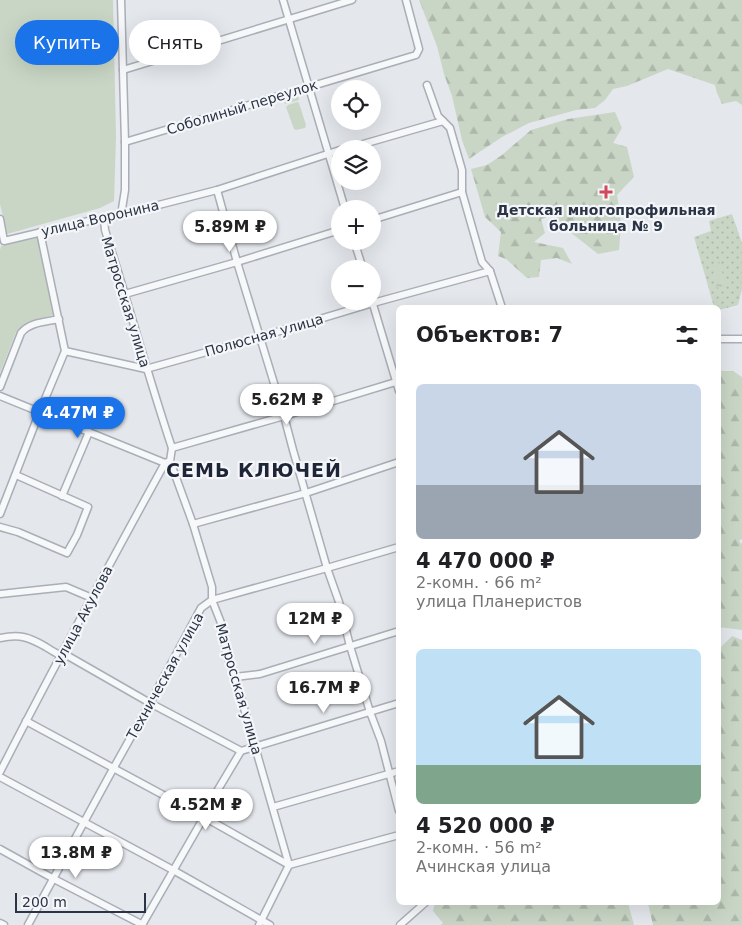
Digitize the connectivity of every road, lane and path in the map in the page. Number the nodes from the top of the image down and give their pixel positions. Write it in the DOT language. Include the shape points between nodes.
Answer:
graph roads {
  1 [pos="121,0"];
  2 [pos="283,0"];
  3 [pos="352,0"];
  4 [pos="406,0"];
  5 [pos="288,20"];
  6 [pos="123,70"];
  7 [pos="427,85"];
  8 [pos="308,87"];
  9 [pos="443,121"];
  10 [pos="377,140"];
  11 [pos="126,142"];
  12 [pos="331,153"];
  13 [pos="328,154"];
  14 [pos="217,190"];
  15 [pos="462,192"];
  16 [pos="342,200"];
  17 [pos="121,215"];
  18 [pos="381,217"];
  19 [pos="0,219"];
  20 [pos="104,219"];
  21 [pos="40,232"];
  22 [pos="331,233"];
  23 [pos="237,262"];
  24 [pos="490,272"];
  25 [pos="125,294"];
  26 [pos="381,300"];
  27 [pos="501,305"];
  28 [pos="346,310"];
  29 [pos="375,310"];
  30 [pos="59,319"];
  31 [pos="260,337"];
  32 [pos="721,339"];
  33 [pos="742,340"];
  34 [pos="65,350"];
  35 [pos="146,369"];
  36 [pos="396,378"];
  37 [pos="396,381"];
  38 [pos="0,386"];
  39 [pos="0,396"];
  40 [pos="40,411"];
  41 [pos="284,416"];
  42 [pos="89,432"];
  43 [pos="172,448"];
  44 [pos="167,462"];
  45 [pos="396,463"];
  46 [pos="16,475"];
  47 [pos="306,493"];
  48 [pos="62,496"];
  49 [pos="0,514"];
  50 [pos="193,524"];
  51 [pos="0,527"];
  52 [pos="396,548"];
  53 [pos="327,568"];
  54 [pos="0,594"];
  55 [pos="92,598"];
  56 [pos="212,600"];
  57 [pos="396,632"];
  58 [pos="0,638"];
  59 [pos="350,646"];
  60 [pos="61,656"];
  61 [pos="235,677"];
  62 [pos="150,703"];
  63 [pos="396,705"];
  64 [pos="370,712"];
  65 [pos="26,721"];
  66 [pos="255,746"];
  67 [pos="241,750"];
  68 [pos="113,769"];
  69 [pos="0,772"];
  70 [pos="396,772"];
  71 [pos="389,774"];
  72 [pos="0,777"];
  73 [pos="396,800"];
  74 [pos="273,808"];
  75 [pos="204,817"];
  76 [pos="84,822"];
  77 [pos="396,836"];
  78 [pos="0,849"];
  79 [pos="289,865"];
  80 [pos="173,870"];
  81 [pos="54,879"];
  82 [pos="423,905"];
  83 [pos="0,923"];
  84 [pos="260,923"];
  85 [pos="4,925"];
  86 [pos="28,925"];
  87 [pos="142,925"];
  88 [pos="270,925"];
  89 [pos="400,925"];
  1 -- 6 [label="street"];
  2 -- 5 [label="street"];
  3 -- 5 [label="street"];
  4 -- 8 [label="street, Соболиный переулок" via="419,49 416,55"];
  5 -- 6 [label="street"];
  5 -- 8 [label="street"];
  6 -- 11 [label="street"];
  7 -- 9 [label="street" via="438,116"];
  8 -- 11 [label="street, Соболиный переулок"];
  8 -- 13 [label="street"];
  9 -- 10 [label="street"];
  9 -- 15 [label="street" via="450,128 462,170"];
  11 -- 17 [label="street"];
  12 -- 13 [label="street, улица Воронина"];
  13 -- 14 [label="street, улица Воронина"];
  13 -- 16 [label="street"];
  14 -- 17 [label="street, улица Воронина"];
  14 -- 23 [label="street"];
  15 -- 18 [label="street"];
  15 -- 24 [label="street" via="482,262"];
  17 -- 20 [label="street, улица Воронина"];
  19 -- 21 [label="street, улица Воронина" via="4,241"];
  20 -- 21 [label="street, улица Воронина"];
  20 -- 25 [label="street, Матросская улица"];
  21 -- 30 [label="street"];
  22 -- 23 [label="street"];
  23 -- 25 [label="street"];
  23 -- 31 [label="street"];
  24 -- 26 [label="street, Полюсная улица"];
  24 -- 27 [label="street"];
  25 -- 35 [label="street, Матросская улица"];
  28 -- 31 [label="street, Полюсная улица"];
  29 -- 36 [label="street"];
  30 -- 34 [label="street"];
  30 -- 38 [label="street" via="26,327"];
  31 -- 35 [label="street, Полюсная улица"];
  31 -- 41 [label="street"];
  32 -- 33 [label="street"];
  34 -- 35 [label="street, Полюсная улица"];
  34 -- 40 [label="street"];
  35 -- 43 [label="street, Матросская улица"];
  37 -- 41 [label="street"];
  39 -- 40 [label="street"];
  40 -- 42 [label="street"];
  40 -- 46 [label="street"];
  41 -- 43 [label="street"];
  41 -- 47 [label="street"];
  42 -- 44 [label="street"];
  42 -- 48 [label="street"];
  43 -- 44 [label="street, Матросская улица"];
  44 -- 50 [label="street, Матросская улица"];
  44 -- 55 [label="street, улица Акулова"];
  45 -- 47 [label="street"];
  46 -- 48 [label="street"];
  46 -- 49 [label="street"];
  47 -- 50 [label="street"];
  47 -- 53 [label="street"];
  48 -- 51 [label="street" via="88,507 66,552"];
  50 -- 56 [label="street, Матросская улица" via="212,587"];
  52 -- 53 [label="street, Техническая улица"];
  53 -- 56 [label="street, Техническая улица"];
  53 -- 59 [label="street"];
  54 -- 55 [label="street" via="66,586"];
  55 -- 60 [label="street, улица Акулова"];
  56 -- 61 [label="street, Матросская улица"];
  56 -- 62 [label="street, Техническая улица" via="201,608"];
  57 -- 59 [label="street"];
  58 -- 60 [label="street" via="26,637"];
  59 -- 61 [label="street" via="260,674"];
  59 -- 64 [label="street"];
  60 -- 62 [label="street" via="68,656"];
  60 -- 65 [label="street, улица Акулова"];
  61 -- 66 [label="street, Матросская улица"];
  62 -- 67 [label="street"];
  62 -- 68 [label="street, Техническая улица"];
  63 -- 64 [label="street"];
  64 -- 66 [label="street"];
  64 -- 71 [label="street"];
  65 -- 68 [label="street"];
  65 -- 69 [label="street, улица Акулова"];
  66 -- 67 [label="street"];
  66 -- 74 [label="street, Матросская улица"];
  67 -- 75 [label="street"];
  68 -- 75 [label="street"];
  68 -- 76 [label="street, Техническая улица"];
  70 -- 71 [label="street"];
  71 -- 73 [label="street"];
  71 -- 74 [label="street"];
  72 -- 76 [label="street"];
  74 -- 79 [label="street, Матросская улица"];
  75 -- 79 [label="street"];
  75 -- 80 [label="street"];
  76 -- 80 [label="street"];
  76 -- 81 [label="street, Техническая улица"];
  77 -- 79 [label="street"];
  78 -- 81 [label="street"];
  79 -- 84 [label="street"];
  80 -- 84 [label="street"];
  80 -- 87 [label="street"];
  81 -- 86 [label="street, Техническая улица"];
  81 -- 87 [label="street"];
  82 -- 89 [label="street"];
  83 -- 85 [label="street"];
  84 -- 88 [label="street"];
}
